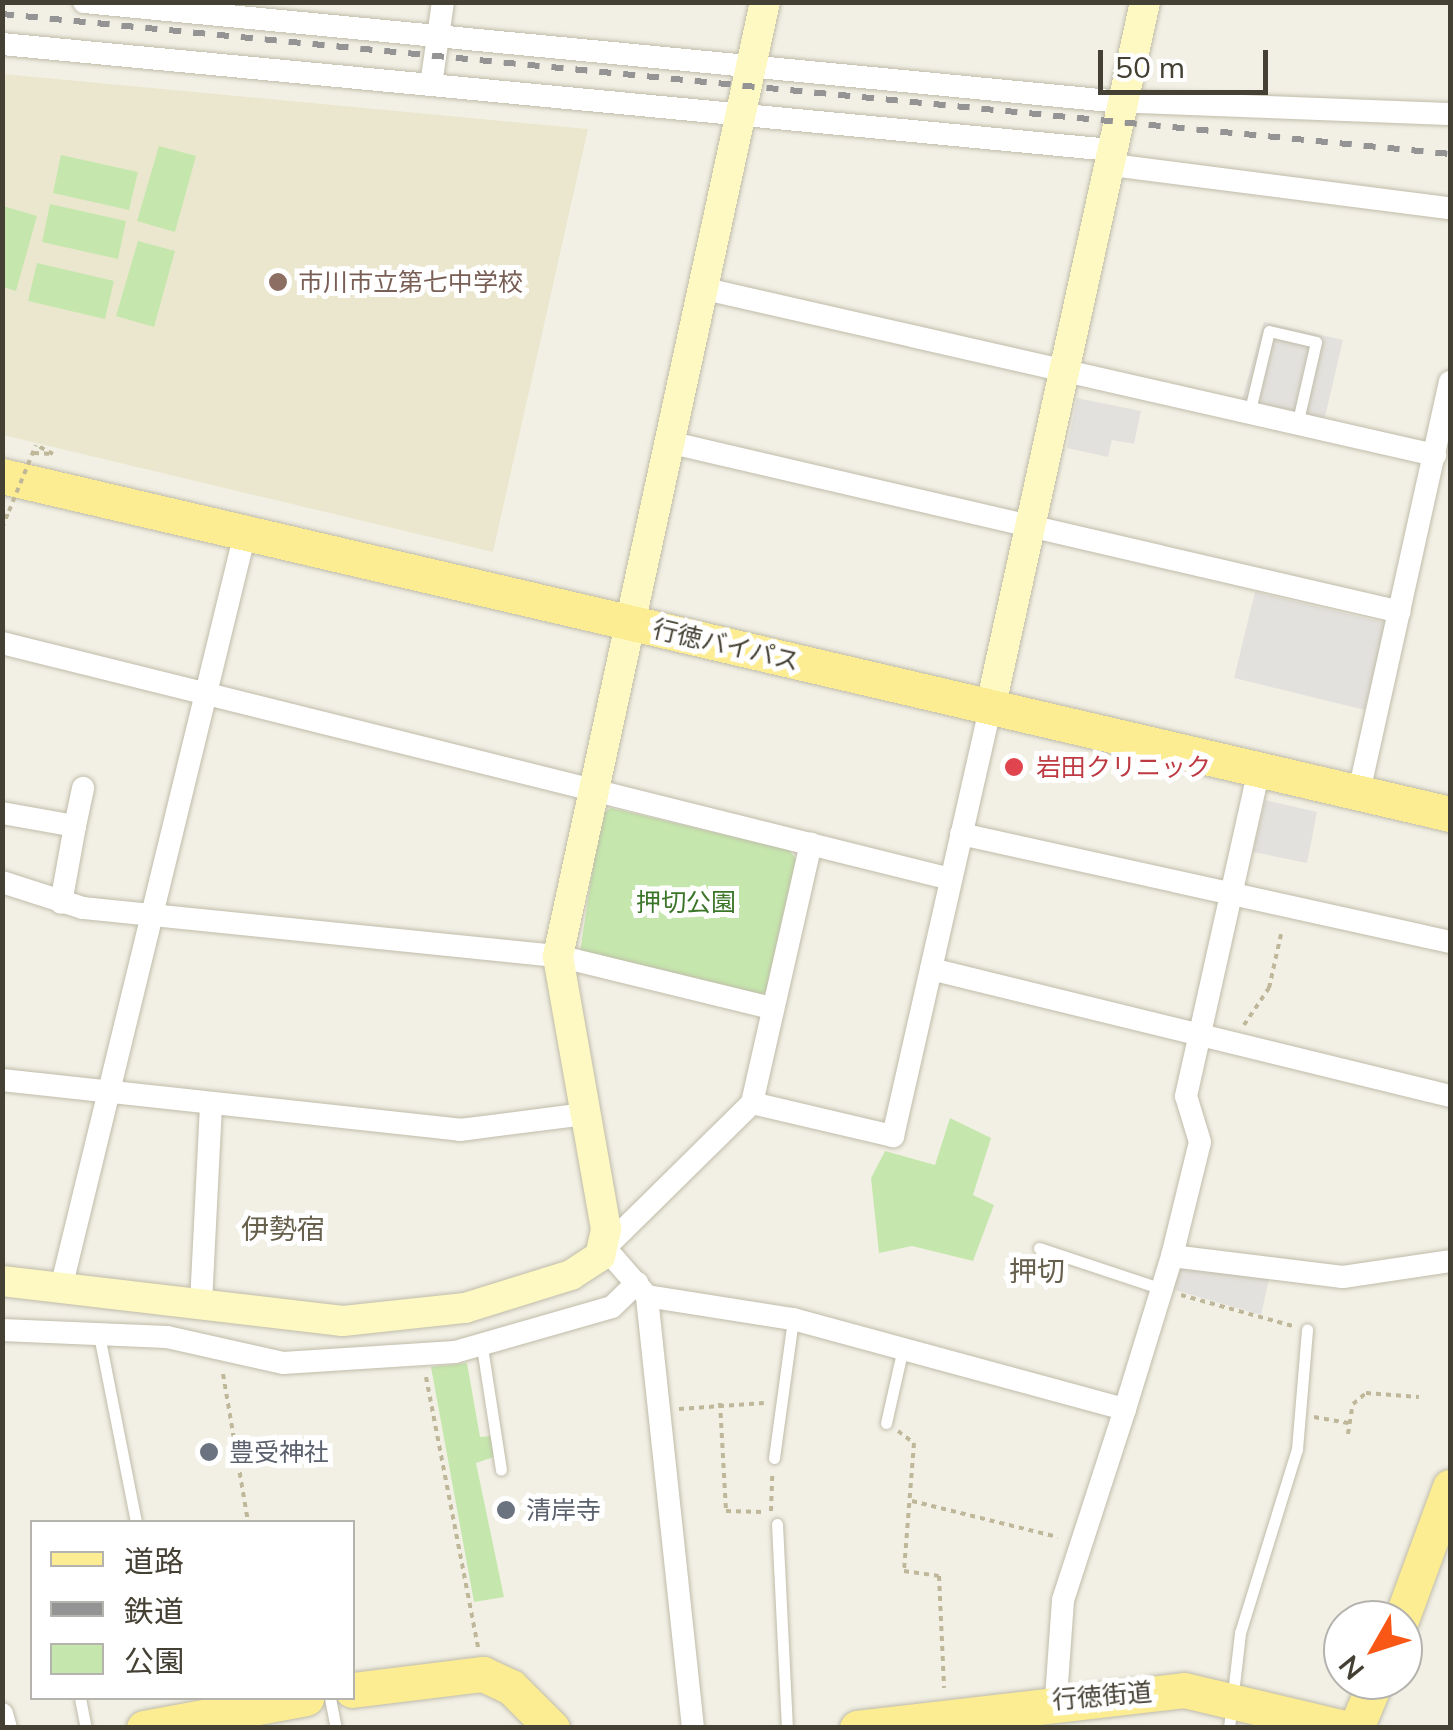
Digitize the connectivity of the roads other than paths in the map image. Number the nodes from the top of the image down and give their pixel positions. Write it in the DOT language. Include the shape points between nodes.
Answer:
graph roads {
  1 [pos="84,2"];
  2 [pos="443,2"];
  3 [pos="765,2"];
  4 [pos="1145,2"];
  5 [pos="125,4"];
  6 [pos="437,37"];
  7 [pos="2,44"];
  8 [pos="750,66"];
  9 [pos="431,85"];
  10 [pos="1123,100"];
  11 [pos="1450,114"];
  12 [pos="740,115"];
  13 [pos="1110,158"];
  14 [pos="1450,208"];
  15 [pos="701,288"];
  16 [pos="1064,372"];
  17 [pos="1450,382"];
  18 [pos="1250,414"];
  19 [pos="1298,425"];
  20 [pos="668,442"];
  21 [pos="1436,455"];
  22 [pos="2,476"];
  23 [pos="1029,523"];
  24 [pos="245,533"];
  25 [pos="1400,612"];
  26 [pos="630,623"];
  27 [pos="2,643"];
  28 [pos="206,698"];
  29 [pos="991,705"];
  30 [pos="1258,770"];
  31 [pos="82,788"];
  32 [pos="592,792"];
  33 [pos="1359,792"];
  34 [pos="2,813"];
  35 [pos="1450,814"];
  36 [pos="75,826"];
  37 [pos="961,834"];
  38 [pos="810,844"];
  39 [pos="951,879"];
  40 [pos="2,882"];
  41 [pos="1232,897"];
  42 [pos="61,903"];
  43 [pos="153,916"];
  44 [pos="1450,942"];
  45 [pos="558,956"];
  46 [pos="931,969"];
  47 [pos="772,1008"];
  48 [pos="1200,1034"];
  49 [pos="2,1080"];
  50 [pos="108,1096"];
  51 [pos="1450,1096"];
  52 [pos="752,1103"];
  53 [pos="211,1107"];
  54 [pos="584,1114"];
  55 [pos="604,1248"];
  56 [pos="1039,1248"];
  57 [pos="1172,1256"];
  58 [pos="1450,1260"];
  59 [pos="2,1281"];
  60 [pos="72,1288"];
  61 [pos="1162,1289"];
  62 [pos="642,1290"];
  63 [pos="202,1303"];
  64 [pos="793,1319"];
  65 [pos="2,1330"];
  66 [pos="1307,1330"];
  67 [pos="91,1335"];
  68 [pos="482,1346"];
  69 [pos="902,1352"];
  70 [pos="1126,1409"];
  71 [pos="886,1423"];
  72 [pos="774,1458"];
  73 [pos="501,1470"];
  74 [pos="1450,1487"];
  75 [pos="774,1519"];
  76 [pos="136,1520"];
  77 [pos="1408,1600"];
  78 [pos="355,1690"];
  79 [pos="1056,1698"];
  80 [pos="80,1700"];
  81 [pos="288,1700"];
  82 [pos="330,1700"];
  83 [pos="1368,1700"];
  84 [pos="1231,1711"];
  85 [pos="2,1714"];
  86 [pos="1017,1716"];
  87 [pos="218,1721"];
  88 [pos="156,1722"];
  89 [pos="878,1726"];
  90 [pos="6,1728"];
  91 [pos="86,1728"];
  92 [pos="336,1728"];
  93 [pos="552,1728"];
  94 [pos="693,1728"];
  95 [pos="787,1728"];
  96 [pos="1345,1728"];
  97 [pos="1356,1728"];
  1 -- 5 [label="street"];
  2 -- 6 [label="street"];
  3 -- 8 [label="street"];
  4 -- 10 [label="street"];
  5 -- 6 [label="street"];
  6 -- 8 [label="street"];
  6 -- 9 [label="street"];
  7 -- 9 [label="street"];
  8 -- 10 [label="street"];
  8 -- 12 [label="street"];
  9 -- 12 [label="street"];
  10 -- 11 [label="street"];
  10 -- 13 [label="street"];
  12 -- 13 [label="street" via="1101,149"];
  12 -- 15 [label="street"];
  13 -- 14 [label="street" via="1261,188"];
  13 -- 16 [label="street"];
  15 -- 16 [label="street"];
  15 -- 20 [label="street"];
  16 -- 18 [label="street"];
  16 -- 23 [label="street"];
  17 -- 21 [label="street"];
  18 -- 19 [label="street"];
  18 -- 19 [label="lane" via="1268,331 1316,342"];
  19 -- 21 [label="street"];
  20 -- 23 [label="street"];
  20 -- 26 [label="street"];
  21 -- 25 [label="street"];
  22 -- 24 [label="main road, 行徳バイパス"];
  23 -- 25 [label="street"];
  23 -- 29 [label="street"];
  24 -- 26 [label="main road, 行徳バイパス"];
  24 -- 28 [label="street"];
  25 -- 33 [label="street"];
  26 -- 29 [label="main road, 行徳バイパス"];
  26 -- 32 [label="street"];
  27 -- 28 [label="street"];
  28 -- 32 [label="street"];
  28 -- 43 [label="street"];
  29 -- 30 [label="main road, 行徳バイパス"];
  29 -- 37 [label="street"];
  30 -- 33 [label="main road, 行徳バイパス"];
  30 -- 41 [label="street"];
  31 -- 36 [label="street"];
  32 -- 38 [label="street"];
  32 -- 45 [label="street"];
  33 -- 35 [label="main road, 行徳バイパス"];
  34 -- 36 [label="street"];
  36 -- 42 [label="street"];
  37 -- 39 [label="street"];
  37 -- 41 [label="street"];
  38 -- 39 [label="street"];
  38 -- 47 [label="street"];
  39 -- 46 [label="street"];
  40 -- 42 [label="street"];
  41 -- 44 [label="street"];
  41 -- 48 [label="street"];
  42 -- 43 [label="street"];
  43 -- 45 [label="street"];
  43 -- 50 [label="street"];
  45 -- 47 [label="street"];
  45 -- 54 [label="street"];
  46 -- 48 [label="street"];
  46 -- 52 [label="street" via="894,1136"];
  47 -- 52 [label="street"];
  48 -- 51 [label="street"];
  48 -- 57 [label="street" via="1186,1096 1200,1142"];
  49 -- 50 [label="street"];
  50 -- 53 [label="street"];
  50 -- 60 [label="street"];
  52 -- 55 [label="street"];
  53 -- 54 [label="street" via="460,1130"];
  53 -- 63 [label="street"];
  54 -- 55 [label="street"];
  55 -- 62 [label="street"];
  55 -- 63 [label="street" via="572,1275 422,1316 286,1320"];
  56 -- 61 [label="lane"];
  57 -- 58 [label="street" via="1343,1277"];
  57 -- 61 [label="street"];
  59 -- 60 [label="street"];
  60 -- 63 [label="street"];
  60 -- 67 [label="street"];
  61 -- 70 [label="street"];
  62 -- 64 [label="street"];
  62 -- 68 [label="street" via="612,1306"];
  62 -- 94 [label="street"];
  64 -- 69 [label="street"];
  64 -- 72 [label="lane"];
  65 -- 67 [label="street"];
  66 -- 84 [label="lane" via="1300,1414"];
  67 -- 68 [label="street" via="283,1363"];
  67 -- 76 [label="lane"];
  68 -- 73 [label="lane"];
  69 -- 70 [label="street"];
  69 -- 71 [label="lane"];
  70 -- 79 [label="street" via="1063,1600"];
  74 -- 77 [label="main road"];
  75 -- 95 [label="lane"];
  78 -- 93 [label="main road" via="483,1674 511,1687"];
  79 -- 84 [label="main road, 行徳街道"];
  79 -- 86 [label="main road, 行徳街道"];
  80 -- 91 [label="lane"];
  81 -- 87 [label="main road"];
  82 -- 92 [label="lane"];
  83 -- 97 [label="main road"];
  84 -- 96 [label="main road, 行徳街道"];
  85 -- 90 [label="street"];
  86 -- 89 [label="main road, 行徳街道" via="945,1716"];
  87 -- 88 [label="main road"];
}
